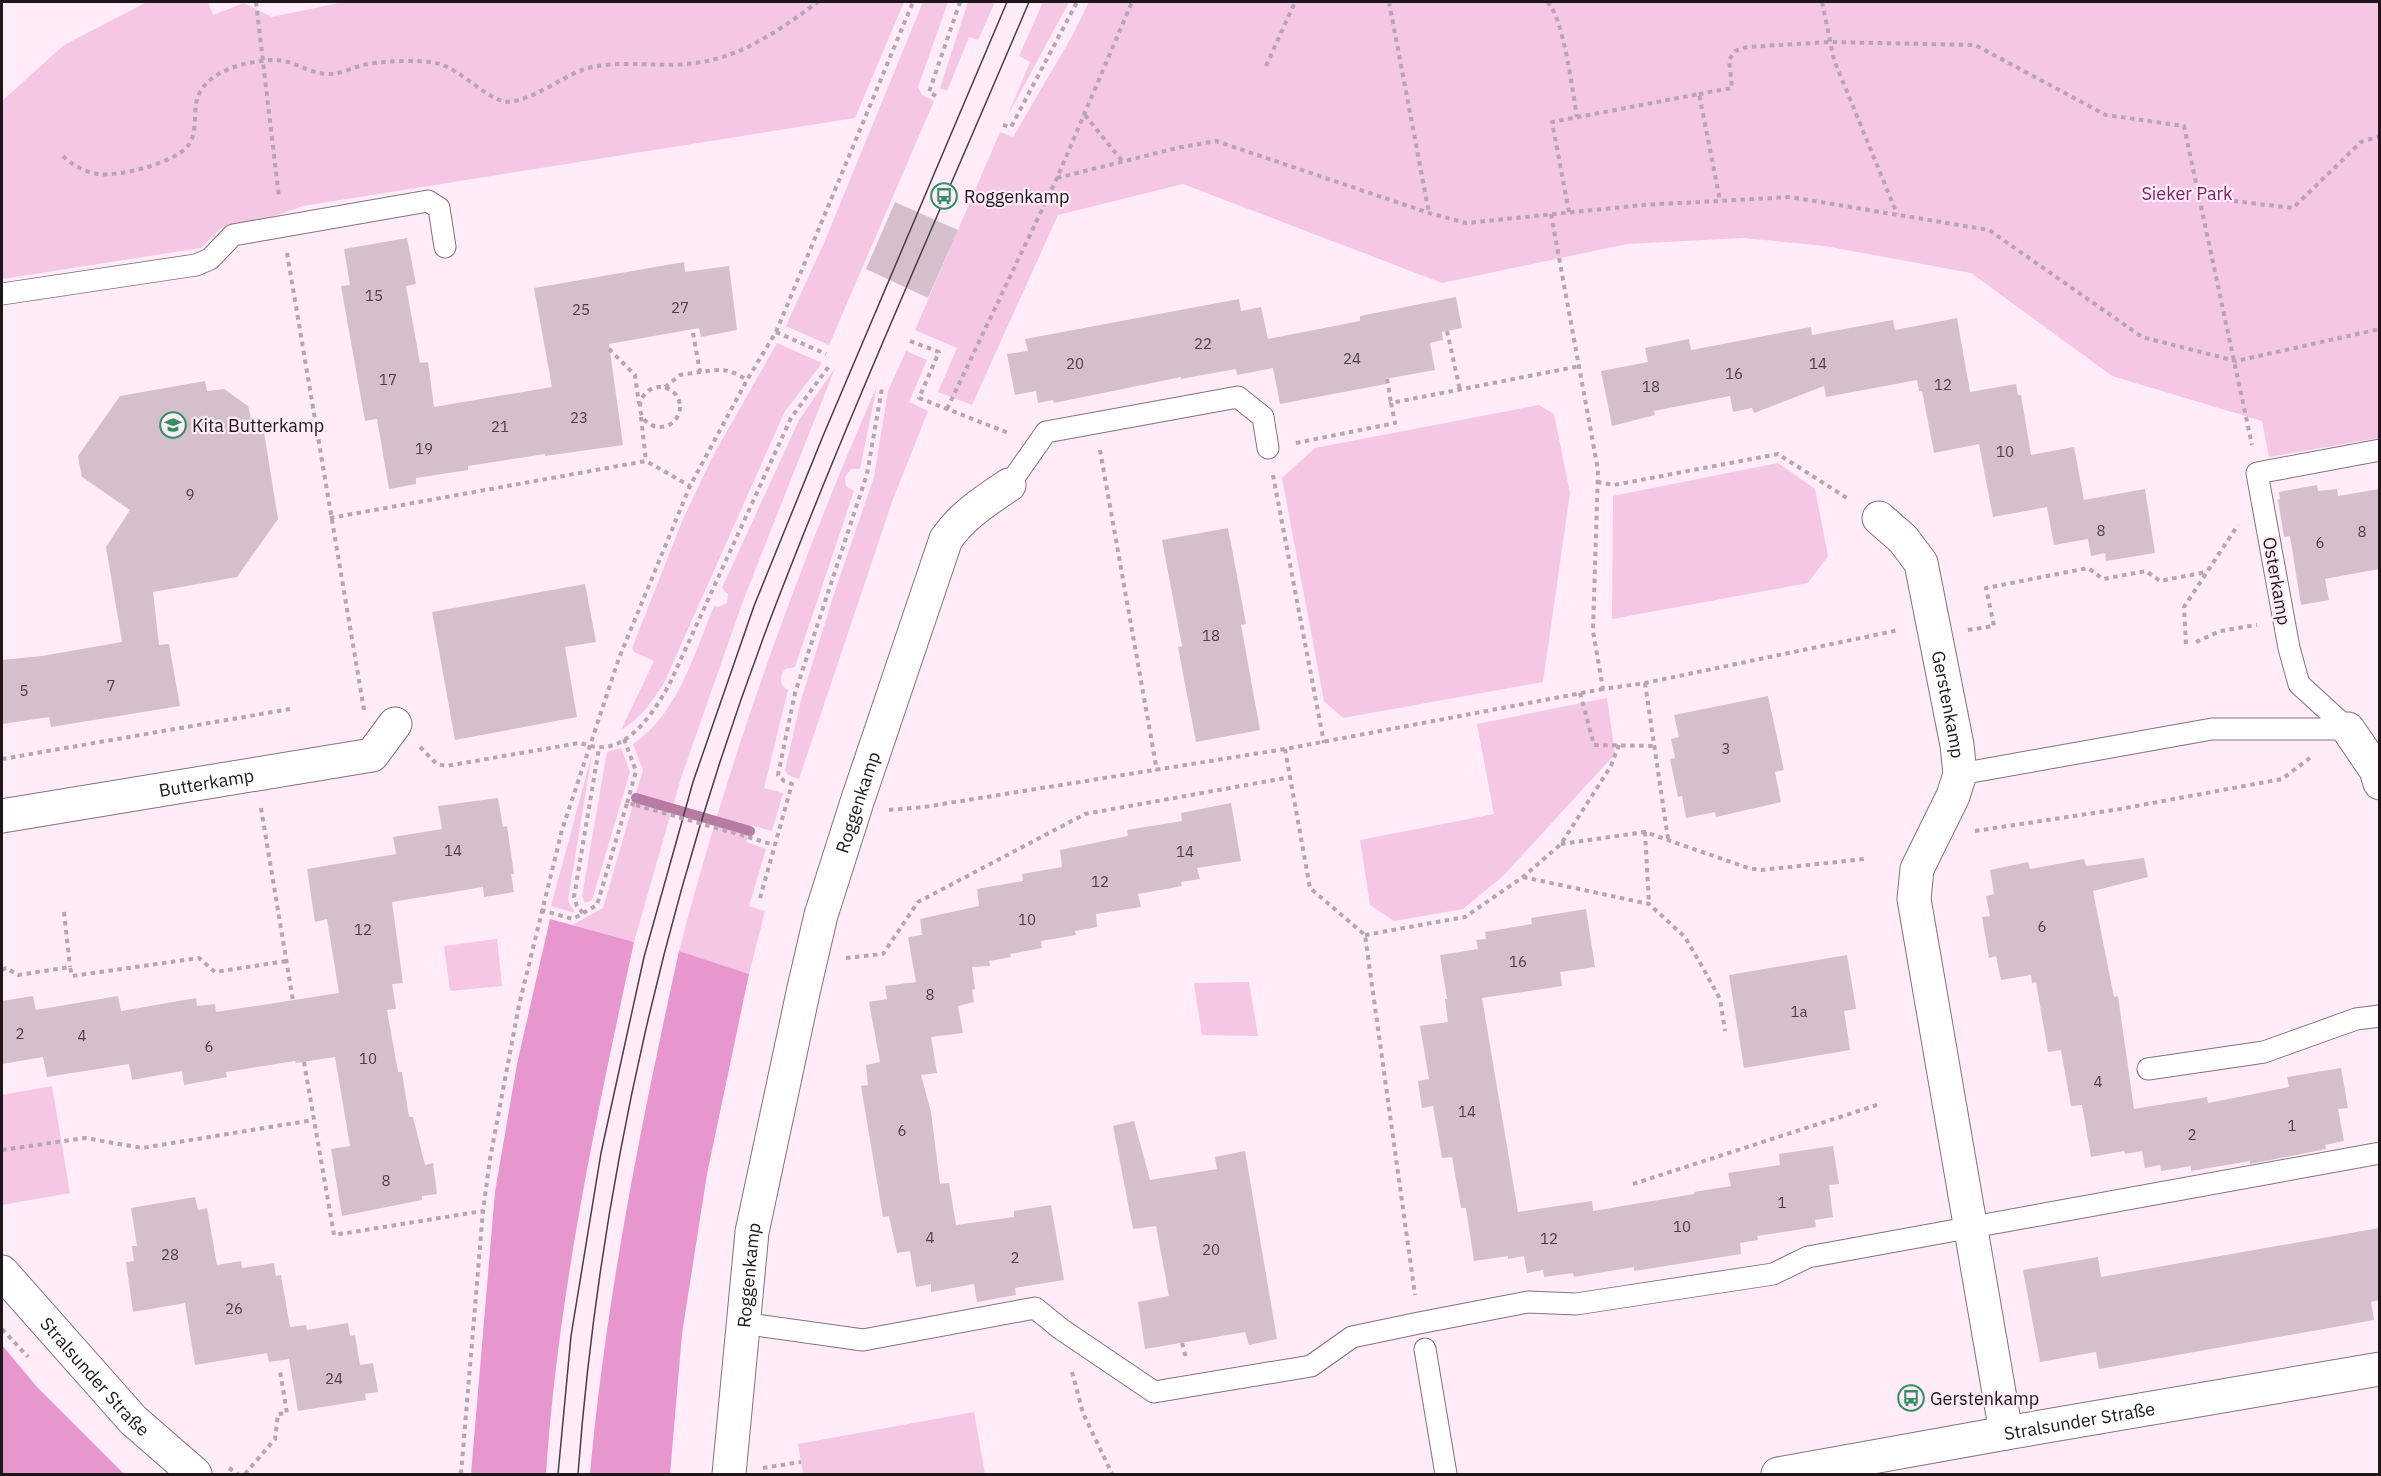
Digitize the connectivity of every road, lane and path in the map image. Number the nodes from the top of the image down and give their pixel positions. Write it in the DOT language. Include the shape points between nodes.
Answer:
graph roads {
  1 [pos="256,2"];
  2 [pos="818,2"];
  3 [pos="913,2"];
  4 [pos="960,2"];
  5 [pos="1077,2"];
  6 [pos="1132,2"];
  7 [pos="1295,2"];
  8 [pos="1389,2"];
  9 [pos="1547,2"];
  10 [pos="1822,2"];
  11 [pos="1829,42"];
  12 [pos="263,62"];
  13 [pos="1266,66"];
  14 [pos="1699,94"];
  15 [pos="936,96"];
  16 [pos="1085,115"];
  17 [pos="1577,117"];
  18 [pos="1003,125"];
  19 [pos="2379,136"];
  20 [pos="63,156"];
  21 [pos="1122,161"];
  22 [pos="1057,178"];
  23 [pos="2199,197"];
  24 [pos="1720,200"];
  25 [pos="1569,212"];
  26 [pos="1429,213"];
  27 [pos="1551,214"];
  28 [pos="1897,214"];
  29 [pos="283,225"];
  30 [pos="445,247"];
  31 [pos="2,294"];
  32 [pos="2379,329"];
  33 [pos="1447,331"];
  34 [pos="776,332"];
  35 [pos="693,333"];
  36 [pos="910,341"];
  37 [pos="609,349"];
  38 [pos="826,354"];
  39 [pos="2236,362"];
  40 [pos="829,366"];
  41 [pos="1580,366"];
  42 [pos="700,372"];
  43 [pos="1387,379"];
  44 [pos="747,380"];
  45 [pos="665,387"];
  46 [pos="882,388"];
  47 [pos="1460,390"];
  48 [pos="1391,403"];
  49 [pos="947,409"];
  50 [pos="640,412"];
  51 [pos="1095,422"];
  52 [pos="1046,432"];
  53 [pos="1268,448"];
  54 [pos="2379,450"];
  55 [pos="646,461"];
  56 [pos="1597,482"];
  57 [pos="2259,482"];
  58 [pos="1009,485"];
  59 [pos="690,486"];
  60 [pos="330,518"];
  61 [pos="1879,518"];
  62 [pos="2206,572"];
  63 [pos="2284,622"];
  64 [pos="1935,636"];
  65 [pos="2196,642"];
  66 [pos="2186,644"];
  67 [pos="1645,683"];
  68 [pos="1603,689"];
  69 [pos="1580,693"];
  70 [pos="290,709"];
  71 [pos="395,724"];
  72 [pos="2348,729"];
  73 [pos="624,739"];
  74 [pos="1324,742"];
  75 [pos="589,745"];
  76 [pos="1619,745"];
  77 [pos="1654,746"];
  78 [pos="598,748"];
  79 [pos="1285,749"];
  80 [pos="372,755"];
  81 [pos="2,759"];
  82 [pos="1156,771"];
  83 [pos="255,774"];
  84 [pos="1960,774"];
  85 [pos="1290,777"];
  86 [pos="2379,783"];
  87 [pos="627,803"];
  88 [pos="885,811"];
  89 [pos="2,816"];
  90 [pos="1645,832"];
  91 [pos="1933,838"];
  92 [pos="1668,839"];
  93 [pos="1560,844"];
  94 [pos="774,845"];
  95 [pos="1865,860"];
  96 [pos="1523,877"];
  97 [pos="760,898"];
  98 [pos="1649,904"];
  99 [pos="541,910"];
  100 [pos="64,912"];
  101 [pos="583,913"];
  102 [pos="1365,935"];
  103 [pos="848,947"];
  104 [pos="287,961"];
  105 [pos="70,967"];
  106 [pos="2,969"];
  107 [pos="293,1001"];
  108 [pos="2379,1016"];
  109 [pos="1725,1031"];
  110 [pos="304,1062"];
  111 [pos="2148,1069"];
  112 [pos="1880,1104"];
  113 [pos="313,1120"];
  114 [pos="2,1150"];
  115 [pos="2379,1153"];
  116 [pos="1633,1184"];
  117 [pos="483,1211"];
  118 [pos="1972,1227"];
  119 [pos="2,1272"];
  120 [pos="742,1323"];
  121 [pos="1419,1323"];
  122 [pos="1061,1329"];
  123 [pos="1425,1349"];
  124 [pos="2379,1369"];
  125 [pos="280,1371"];
  126 [pos="2006,1433"];
  127 [pos="195,1474"];
  128 [pos="245,1474"];
  129 [pos="461,1474"];
  130 [pos="729,1474"];
  131 [pos="1112,1474"];
  132 [pos="1446,1474"];
  133 [pos="1783,1474"];
  1 -- 12 [label="path"];
  2 -- 12 [label="path" via="782,29 742,51 712,61 609,65 583,70 519,100 503,101 441,64 368,64 320,74 286,62"];
  3 -- 34 [label="path"];
  4 -- 15 [label="path" via="929,92"];
  5 -- 18 [label="path" via="1011,127"];
  6 -- 16 [label="path"];
  7 -- 13 [label="path"];
  8 -- 26 [label="path"];
  9 -- 17 [label="path" via="1553,6 1562,36"];
  10 -- 11 [label="path"];
  11 -- 14 [label="path" via="1735,51 1729,60 1732,88"];
  11 -- 23 [label="path" via="1975,45 2106,115 2184,126"];
  11 -- 28 [label="path"];
  12 -- 20 [label="path" via="252,62 207,80 198,92 188,147 147,169 98,174 72,165"];
  12 -- 29 [label="path"];
  14 -- 17 [label="path"];
  14 -- 24 [label="path"];
  16 -- 21 [label="path"];
  16 -- 22 [label="path"];
  17 -- 25 [label="path" via="1552,122"];
  19 -- 23 [label="path" via="2361,142 2293,208"];
  21 -- 22 [label="path"];
  21 -- 26 [label="path" via="1215,141"];
  22 -- 49 [label="path"];
  23 -- 39 [label="path"];
  24 -- 25 [label="path"];
  24 -- 28 [label="path" via="1790,197"];
  25 -- 27 [label="path"];
  26 -- 27 [label="path" via="1466,223"];
  27 -- 41 [label="path"];
  28 -- 39 [label="path" via="1989,230 2142,337"];
  29 -- 30 [label="lane" via="428,201 439,208"];
  29 -- 31 [label="lane" via="233,235 210,260 196,265"];
  29 -- 60 [label="path"];
  32 -- 39 [label="path"];
  33 -- 47 [label="path"];
  34 -- 38 [label="path"];
  34 -- 44 [label="path"];
  35 -- 42 [label="path"];
  36 -- 49 [label="path" via="939,352 919,398"];
  37 -- 50 [label="path" via="635,375"];
  39 -- 57 [label="path"];
  40 -- 73 [label="path" via="791,418 670,683 655,709"];
  41 -- 47 [label="path"];
  41 -- 56 [label="path"];
  42 -- 44 [label="path" via="722,369"];
  42 -- 45 [label="path" via="680,375"];
  43 -- 48 [label="path"];
  44 -- 59 [label="path"];
  45 -- 50 [label="path" via="645,392"];
  45 -- 50 [label="path" via="679,399 680,412 673,423 654,426"];
  46 -- 94 [label="path" via="867,474 795,693 778,775 792,784"];
  47 -- 48 [label="path"];
  48 -- 53 [label="path" via="1395,423"];
  49 -- 52 [label="path" via="1016,436"];
  50 -- 55 [label="path"];
  51 -- 52 [label="lane"];
  51 -- 53 [label="lane" via="1238,397 1263,417"];
  51 -- 82 [label="path"];
  52 -- 58 [label="lane, Roggenkamp"];
  53 -- 74 [label="path"];
  54 -- 57 [label="lane"];
  55 -- 59 [label="path"];
  55 -- 60 [label="path"];
  56 -- 61 [label="path" via="1614,485 1778,454"];
  56 -- 68 [label="path" via="1593,631"];
  57 -- 62 [label="path"];
  57 -- 63 [label="lane, Osterkamp"];
  58 -- 120 [label="street, Roggenkamp" via="974,508 946,539 856,802 821,915 801,999 752,1232"];
  59 -- 75 [label="path" via="619,658"];
  60 -- 80 [label="path"];
  61 -- 64 [label="street, Gerstenkamp" via="1903,539 1921,563"];
  62 -- 64 [label="path" via="2160,581 2146,571 2103,579 2088,568 1986,588 1994,626"];
  62 -- 66 [label="path" via="2184,607"];
  63 -- 65 [label="path" via="2220,630"];
  63 -- 72 [label="lane, Osterkamp" via="2299,684"];
  64 -- 67 [label="path" via="1902,629"];
  64 -- 84 [label="street, Gerstenkamp" via="1958,745"];
  67 -- 68 [label="path"];
  67 -- 77 [label="path"];
  68 -- 69 [label="path"];
  69 -- 74 [label="path"];
  69 -- 76 [label="path" via="1594,745"];
  70 -- 81 [label="path"];
  71 -- 75 [label="path" via="437,764 446,766 579,743"];
  71 -- 80 [label="street"];
  72 -- 84 [label="lane" via="2212,729"];
  72 -- 86 [label="street, Osterkamp" via="2376,770"];
  72 -- 91 [label="path" via="2282,779"];
  73 -- 78 [label="path"];
  73 -- 87 [label="path" via="636,771"];
  74 -- 79 [label="path"];
  75 -- 78 [label="path"];
  75 -- 99 [label="path"];
  76 -- 77 [label="path"];
  76 -- 93 [label="path" via="1611,766"];
  77 -- 92 [label="path"];
  78 -- 101 [label="path" via="574,897"];
  79 -- 82 [label="path"];
  79 -- 85 [label="path"];
  80 -- 83 [label="street, Butterkamp"];
  82 -- 88 [label="path"];
  83 -- 89 [label="street, Butterkamp"];
  83 -- 104 [label="path"];
  84 -- 91 [label="street, Gerstenkamp"];
  85 -- 102 [label="path" via="1310,888"];
  85 -- 103 [label="path" via="1085,814 918,902 883,954 846,958"];
  87 -- 94 [label="path, bridge"];
  87 -- 101 [label="path" via="597,905"];
  90 -- 92 [label="path"];
  90 -- 93 [label="path"];
  90 -- 98 [label="path"];
  91 -- 118 [label="street, Gerstenkamp" via="1917,869 1914,899"];
  92 -- 95 [label="path" via="1761,870"];
  93 -- 96 [label="path"];
  94 -- 97 [label="path"];
  96 -- 98 [label="path"];
  96 -- 102 [label="path" via="1465,917"];
  98 -- 109 [label="path" via="1685,937 1720,999"];
  99 -- 101 [label="path" via="573,919"];
  99 -- 117 [label="path" via="498,1111"];
  100 -- 105 [label="path"];
  102 -- 121 [label="path"];
  104 -- 105 [label="path" via="215,972 199,958 72,976"];
  104 -- 107 [label="path"];
  105 -- 106 [label="path" via="18,975"];
  108 -- 111 [label="lane" via="2356,1019 2264,1052"];
  110 -- 113 [label="path"];
  112 -- 116 [label="path"];
  113 -- 114 [label="path" via="142,1148 85,1138"];
  113 -- 117 [label="path" via="333,1235"];
  115 -- 118 [label="lane"];
  117 -- 129 [label="path"];
  118 -- 121 [label="lane" via="1808,1257 1773,1274 1576,1304 1528,1302"];
  118 -- 126 [label="street, Gerstenkamp"];
  119 -- 127 [label="street, Stralsunder Straße" via="133,1420"];
  120 -- 122 [label="lane" via="863,1340 1035,1308"];
  120 -- 130 [label="street, Roggenkamp"];
  121 -- 122 [label="lane" via="1352,1337 1311,1366 1154,1392"];
  122 -- 131 [label="path" via="1083,1413"];
  123 -- 132 [label="lane"];
  124 -- 126 [label="street, Stralsunder Straße"];
  125 -- 128 [label="path" via="287,1413 278,1414 275,1440"];
  126 -- 133 [label="street, Stralsunder Straße"];
}
